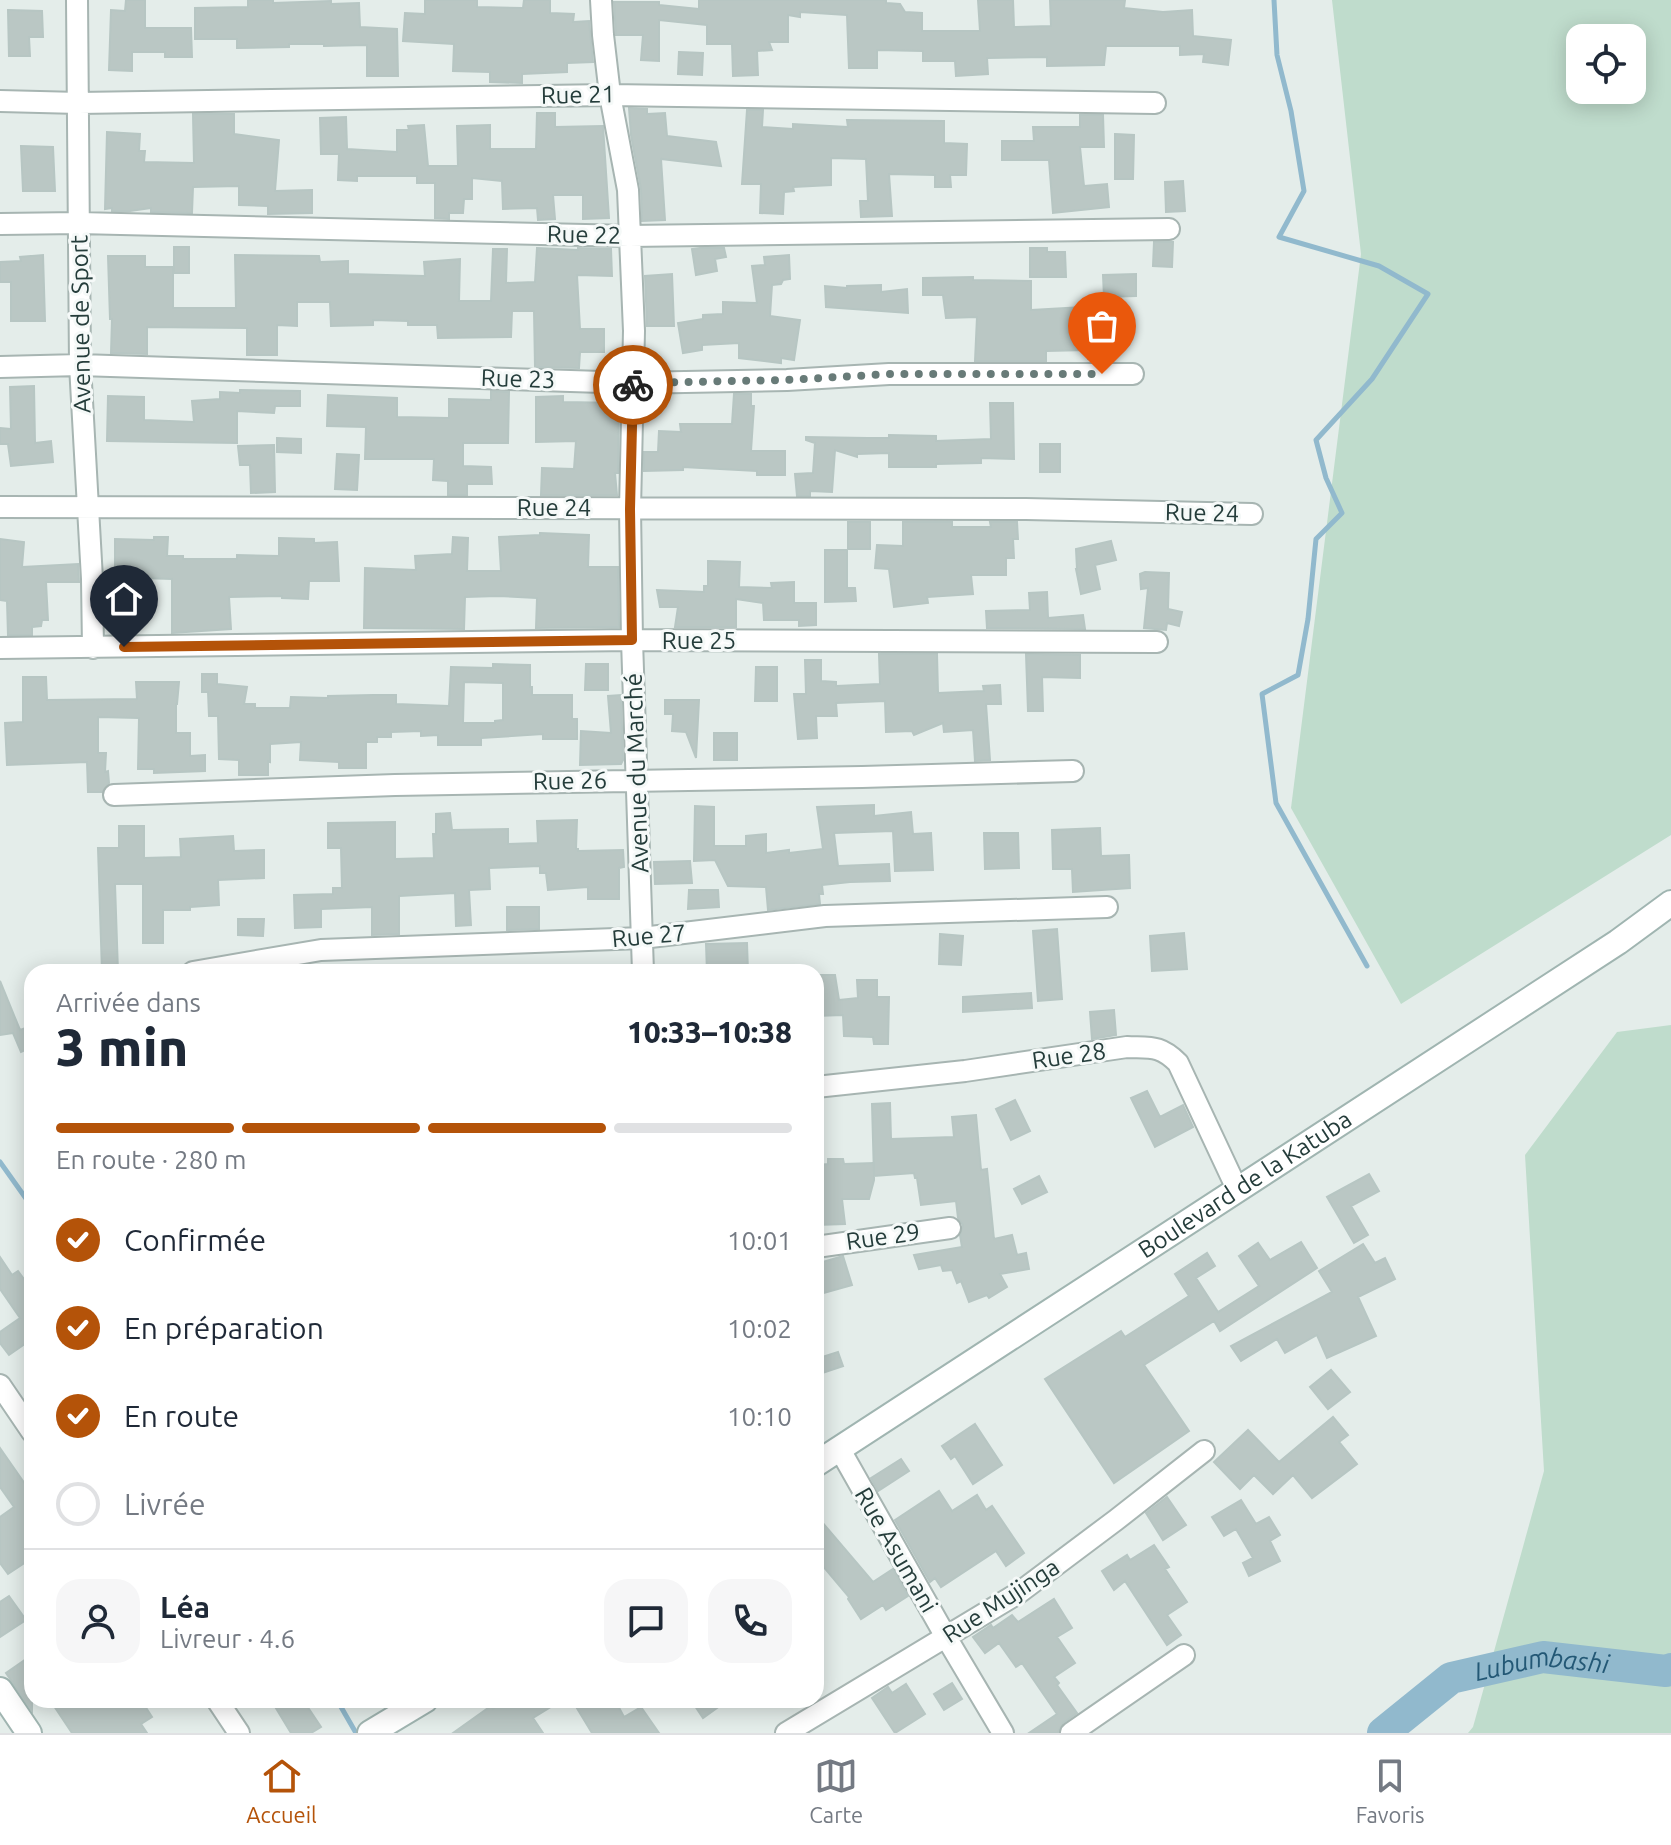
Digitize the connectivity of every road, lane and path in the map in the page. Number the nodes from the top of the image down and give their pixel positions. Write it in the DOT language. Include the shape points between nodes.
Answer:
graph roads {
  1 [pos="77,0"];
  2 [pos="601,0"];
  3 [pos="610,95"];
  4 [pos="0,101"];
  5 [pos="79,103"];
  6 [pos="1155,103"];
  7 [pos="79,223"];
  8 [pos="0,224"];
  9 [pos="1169,229"];
  10 [pos="629,236"];
  11 [pos="80,365"];
  12 [pos="0,367"];
  13 [pos="1133,374"];
  14 [pos="633,383"];
  15 [pos="0,507"];
  16 [pos="87,508"];
  17 [pos="630,509"];
  18 [pos="1252,514"];
  19 [pos="632,640"];
  20 [pos="1157,642"];
  21 [pos="0,648"];
  22 [pos="93,648"];
  23 [pos="1073,771"];
  24 [pos="636,780"];
  25 [pos="114,795"];
  26 [pos="1671,903"];
  27 [pos="1107,907"];
  28 [pos="642,938"];
  29 [pos="240,964"];
  30 [pos="643,964"];
  31 [pos="824,1086"];
  32 [pos="1237,1189"];
  33 [pos="950,1228"];
  34 [pos="824,1246"];
  35 [pos="0,1385"];
  36 [pos="24,1420"];
  37 [pos="839,1448"];
  38 [pos="1204,1451"];
  39 [pos="824,1458"];
  40 [pos="946,1637"];
  41 [pos="1184,1655"];
  42 [pos="0,1690"];
  43 [pos="222,1708"];
  44 [pos="412,1708"];
  45 [pos="375,1730"];
  46 [pos="29,1733"];
  47 [pos="239,1733"];
  48 [pos="786,1733"];
  49 [pos="1003,1733"];
  50 [pos="1071,1733"];
  1 -- 5 [label="street, Avenue de Sport"];
  2 -- 3 [label="street, Avenue du Marché"];
  3 -- 5 [label="street, Rue 21"];
  3 -- 6 [label="street, Rue 21"];
  3 -- 10 [label="street, Avenue du Marché" via="628,190"];
  4 -- 5 [label="street, Rue 21"];
  5 -- 7 [label="street, Avenue de Sport"];
  7 -- 8 [label="street, Rue 22"];
  7 -- 10 [label="street, Rue 22"];
  7 -- 11 [label="street, Avenue de Sport"];
  9 -- 10 [label="street, Rue 22"];
  10 -- 14 [label="street, Avenue du Marché"];
  11 -- 12 [label="street, Rue 23"];
  11 -- 14 [label="street, Rue 23"];
  11 -- 16 [label="street, Avenue de Sport"];
  13 -- 14 [label="street, Rue 23" via="889,374"];
  14 -- 17 [label="street, Avenue du Marché"];
  15 -- 16 [label="street, Rue 24"];
  16 -- 17 [label="street, Rue 24"];
  16 -- 22 [label="street, Avenue de Sport"];
  17 -- 18 [label="street, Rue 24"];
  17 -- 19 [label="street, Avenue du Marché"];
  19 -- 20 [label="street, Rue 25"];
  19 -- 22 [label="street, Rue 25"];
  19 -- 24 [label="street, Avenue du Marché"];
  21 -- 22 [label="street, Rue 25"];
  23 -- 24 [label="street, Rue 26"];
  24 -- 25 [label="street, Rue 26"];
  24 -- 28 [label="street, Avenue du Marché"];
  26 -- 32 [label="street, Boulevard de la Katuba"];
  27 -- 28 [label="street, Rue 27" via="825,916"];
  28 -- 29 [label="street, Rue 27" via="321,950"];
  28 -- 30 [label="street, Avenue du Marché"];
  31 -- 32 [label="street, Rue 28" via="1127,1047 1154,1048 1178,1063"];
  32 -- 37 [label="street, Boulevard de la Katuba"];
  33 -- 34 [label="street, Rue 29"];
  35 -- 36 [label="street"];
  37 -- 39 [label="street, Boulevard de la Katuba"];
  37 -- 40 [label="street, Rue Asumani"];
  38 -- 40 [label="street, Rue Mujinga" via="1020,1592"];
  40 -- 48 [label="street, Rue Mujinga"];
  40 -- 49 [label="street, Rue Asumani"];
  41 -- 50 [label="street"];
  42 -- 46 [label="street"];
  43 -- 47 [label="street"];
  44 -- 45 [label="street"];
}
